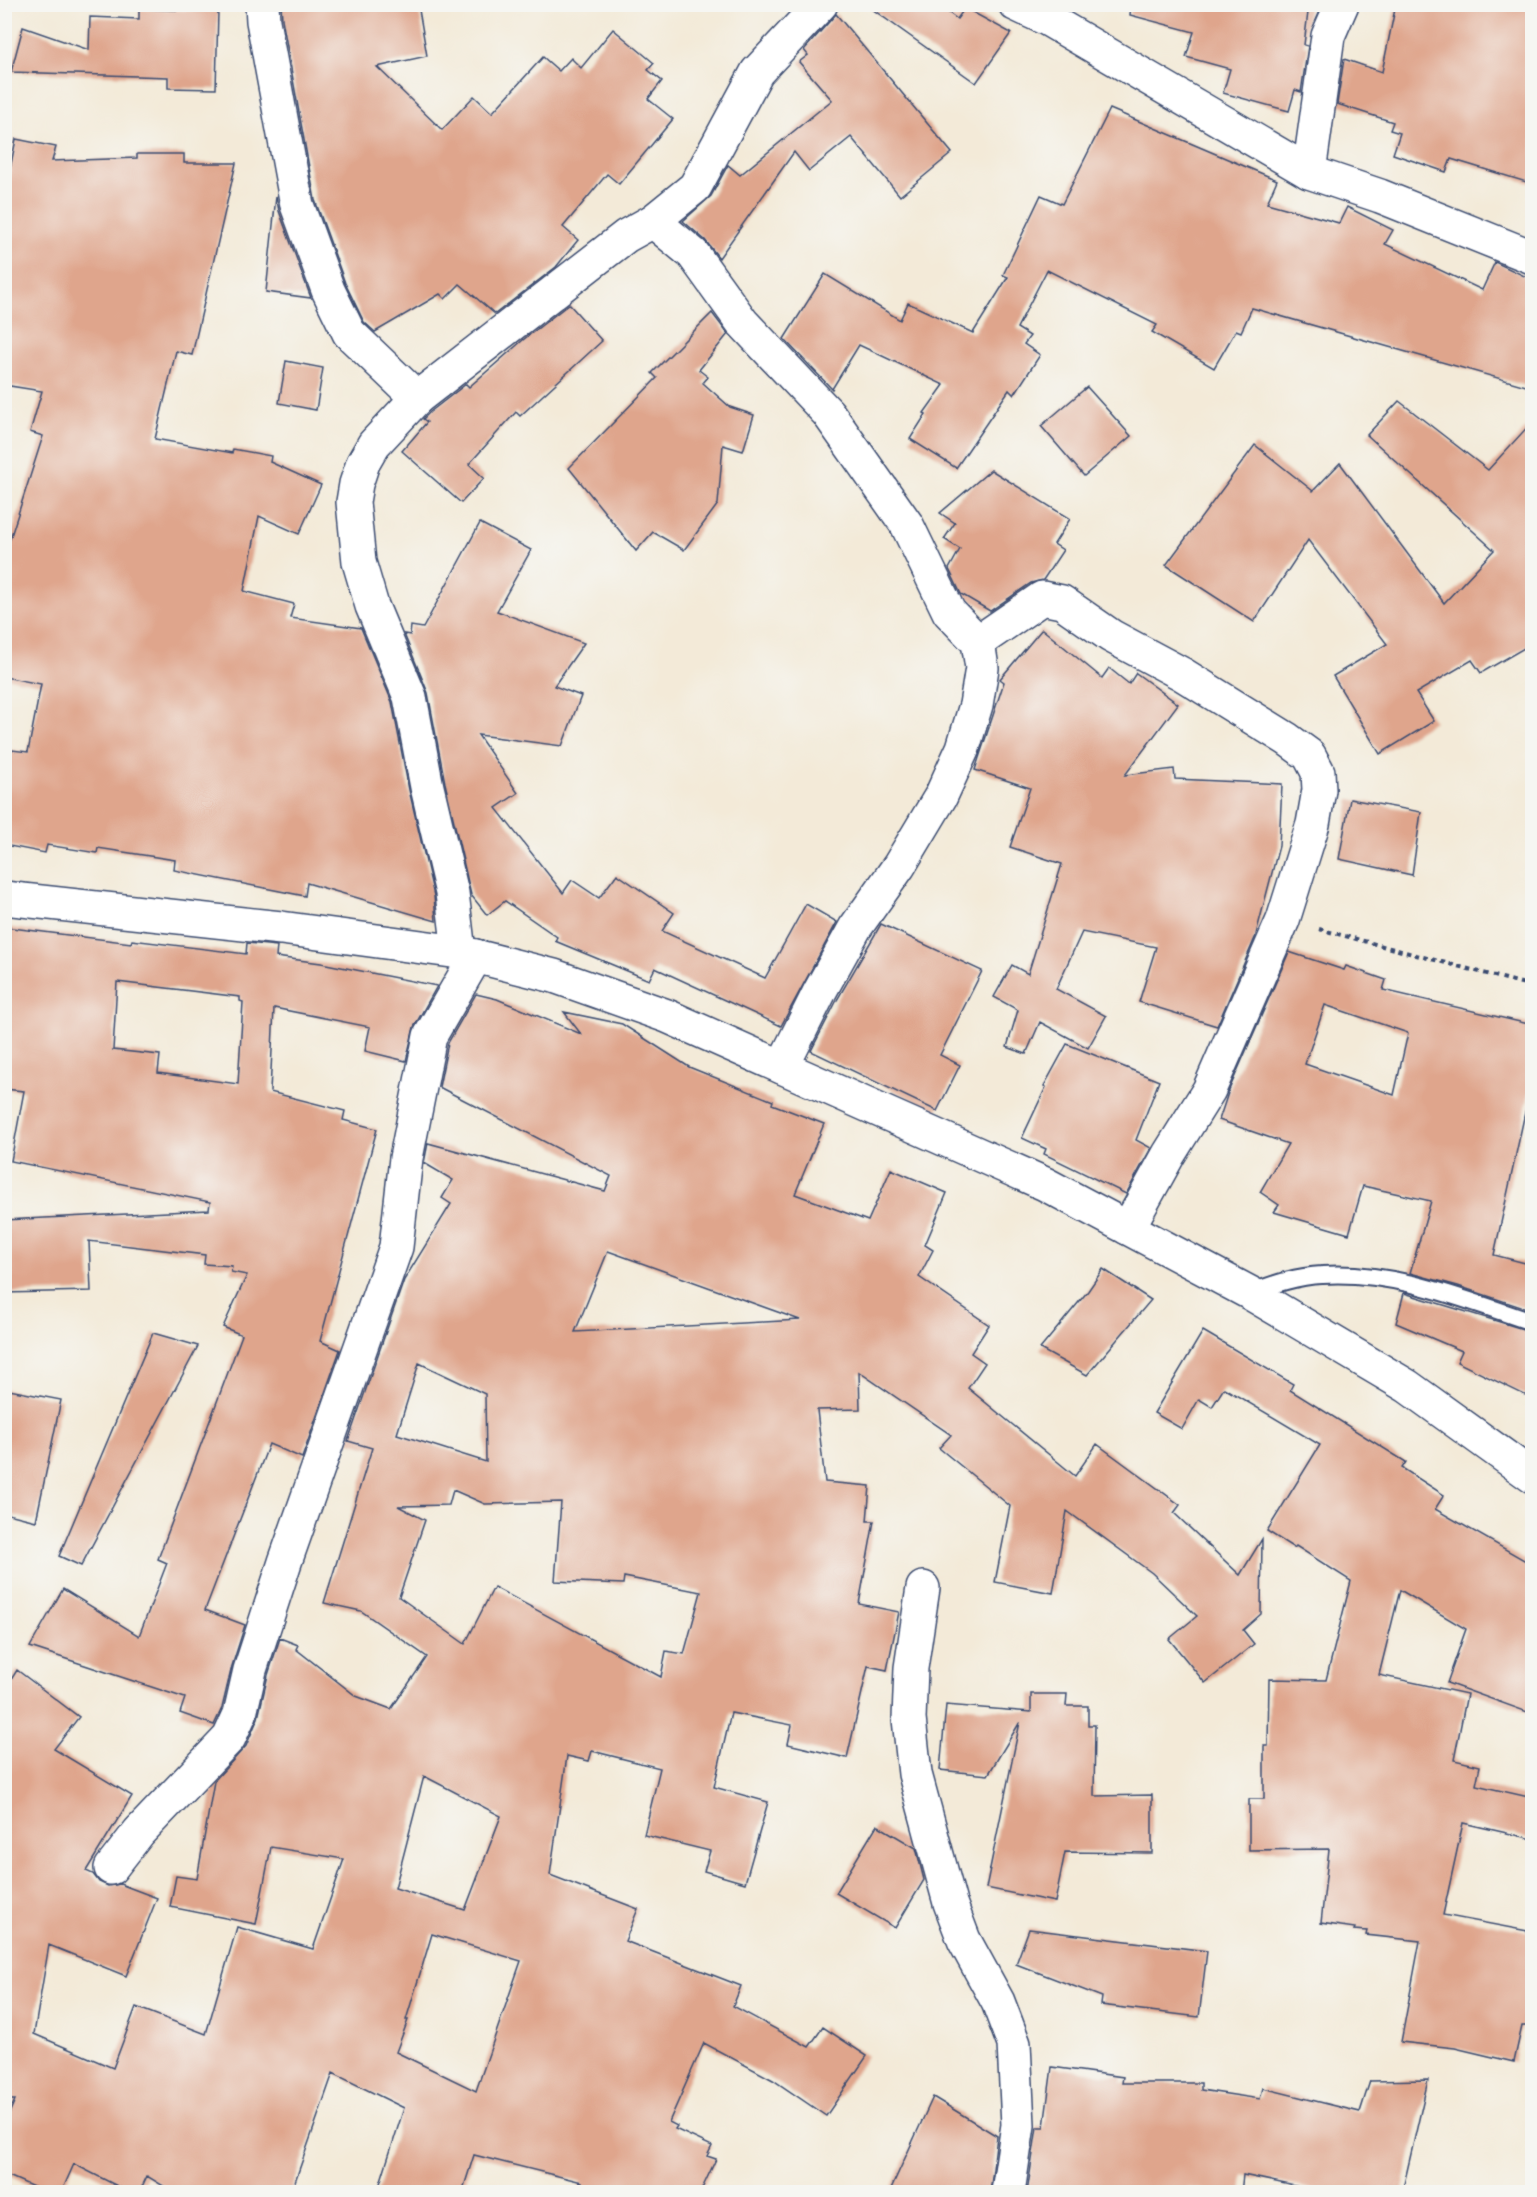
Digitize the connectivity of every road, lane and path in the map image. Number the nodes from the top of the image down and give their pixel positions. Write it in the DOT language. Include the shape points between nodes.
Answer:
graph roads {
  1 [pos="262,4"];
  2 [pos="821,4"];
  3 [pos="1015,4"];
  4 [pos="1342,4"];
  5 [pos="1309,172"];
  6 [pos="653,221"];
  7 [pos="1533,257"];
  8 [pos="417,398"];
  9 [pos="978,642"];
  10 [pos="4,898"];
  11 [pos="1283,920"];
  12 [pos="468,954"];
  13 [pos="1533,986"];
  14 [pos="782,1067"];
  15 [pos="1128,1228"];
  16 [pos="1250,1293"];
  17 [pos="1533,1322"];
  18 [pos="1533,1476"];
  19 [pos="922,1588"];
  20 [pos="111,1868"];
  21 [pos="1008,2193"];
  1 -- 8 [label="street" via="297,205 328,290 349,333"];
  2 -- 6 [label="street" via="757,72 695,187"];
  3 -- 5 [label="street"];
  4 -- 5 [label="street" via="1328,36"];
  5 -- 7 [label="street"];
  6 -- 8 [label="street" via="626,236"];
  6 -- 9 [label="street" via="693,254 742,322 828,413 908,525 949,612"];
  8 -- 12 [label="street" via="374,444 363,463 353,502 355,535 372,606 410,697 426,787"];
  9 -- 11 [label="street" via="1042,598 1062,602 1111,636 1182,674 1309,755 1318,772 1319,790 1313,824"];
  9 -- 14 [label="street" via="982,668 976,705 963,748 941,796 899,866 855,928"];
  10 -- 12 [label="street" via="281,928"];
  11 -- 13 [label="path"];
  11 -- 15 [label="street" via="1209,1090"];
  12 -- 14 [label="street" via="554,976 667,1016"];
  12 -- 20 [label="street" via="430,1036 406,1158 396,1247 285,1562 240,1714 230,1738 139,1832"];
  14 -- 15 [label="street" via="1045,1185"];
  15 -- 16 [label="street"];
  16 -- 17 [label="lane" via="1286,1280 1322,1275 1366,1276 1410,1283"];
  16 -- 18 [label="street" via="1407,1386"];
  19 -- 21 [label="street" via="911,1668 909,1719 915,1774 950,1903 1014,2044 1018,2125"];
}
